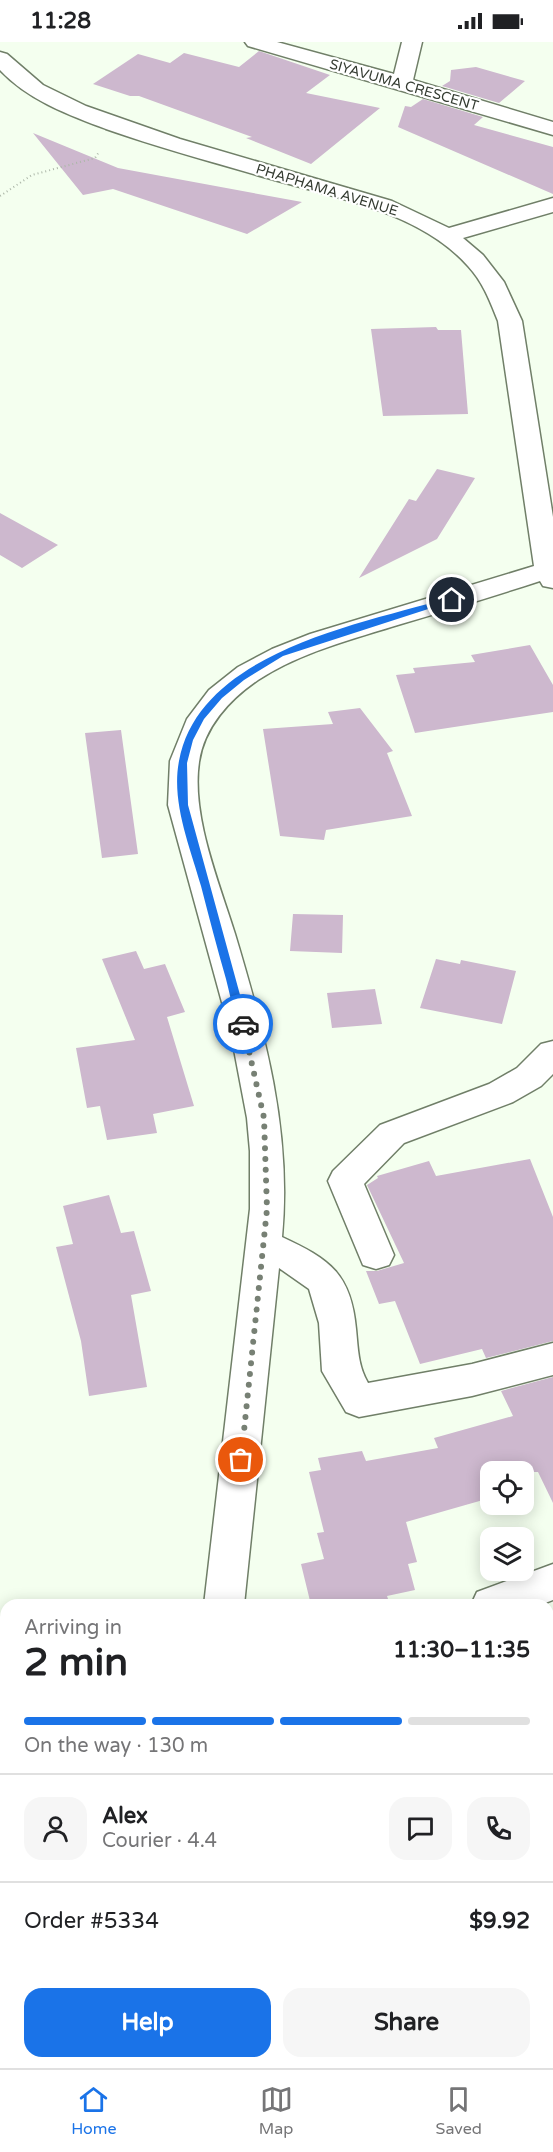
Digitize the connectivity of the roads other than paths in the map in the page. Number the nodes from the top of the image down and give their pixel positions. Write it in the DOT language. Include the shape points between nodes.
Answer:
graph roads {
  1 [pos="255,42"];
  2 [pos="412,42"];
  3 [pos="0,58"];
  4 [pos="402,82"];
  5 [pos="553,129"];
  6 [pos="553,205"];
  7 [pos="447,236"];
  8 [pos="550,575"];
  9 [pos="553,1053"];
  10 [pos="263,1244"];
  11 [pos="376,1255"];
  12 [pos="553,1359"];
  13 [pos="553,1582"];
  14 [pos="225,1599"];
  15 [pos="506,1599"];
  1 -- 4 [label="street, SIYAVUMA CRESCENT"];
  2 -- 4 [label="street"];
  3 -- 7 [label="street, PHAPHAMA AVENUE" via="26,84 56,101 141,134 357,197 411,217"];
  4 -- 5 [label="street, SIYAVUMA CRESCENT"];
  6 -- 7 [label="street"];
  7 -- 8 [label="street, PHAPHAMA AVENUE" via="486,271 506,304"];
  8 -- 10 [label="street" via="280,654 219,696 201,717 189,740 183,763 183,805 251,1053 264,1118 267,1209"];
  9 -- 11 [label="street" via="529,1077 501,1093 392,1134 345,1181"];
  10 -- 12 [label="street" via="301,1262 325,1281 337,1323 341,1371 359,1401 472,1380"];
  10 -- 14 [label="street"];
  13 -- 15 [label="street"];
}
